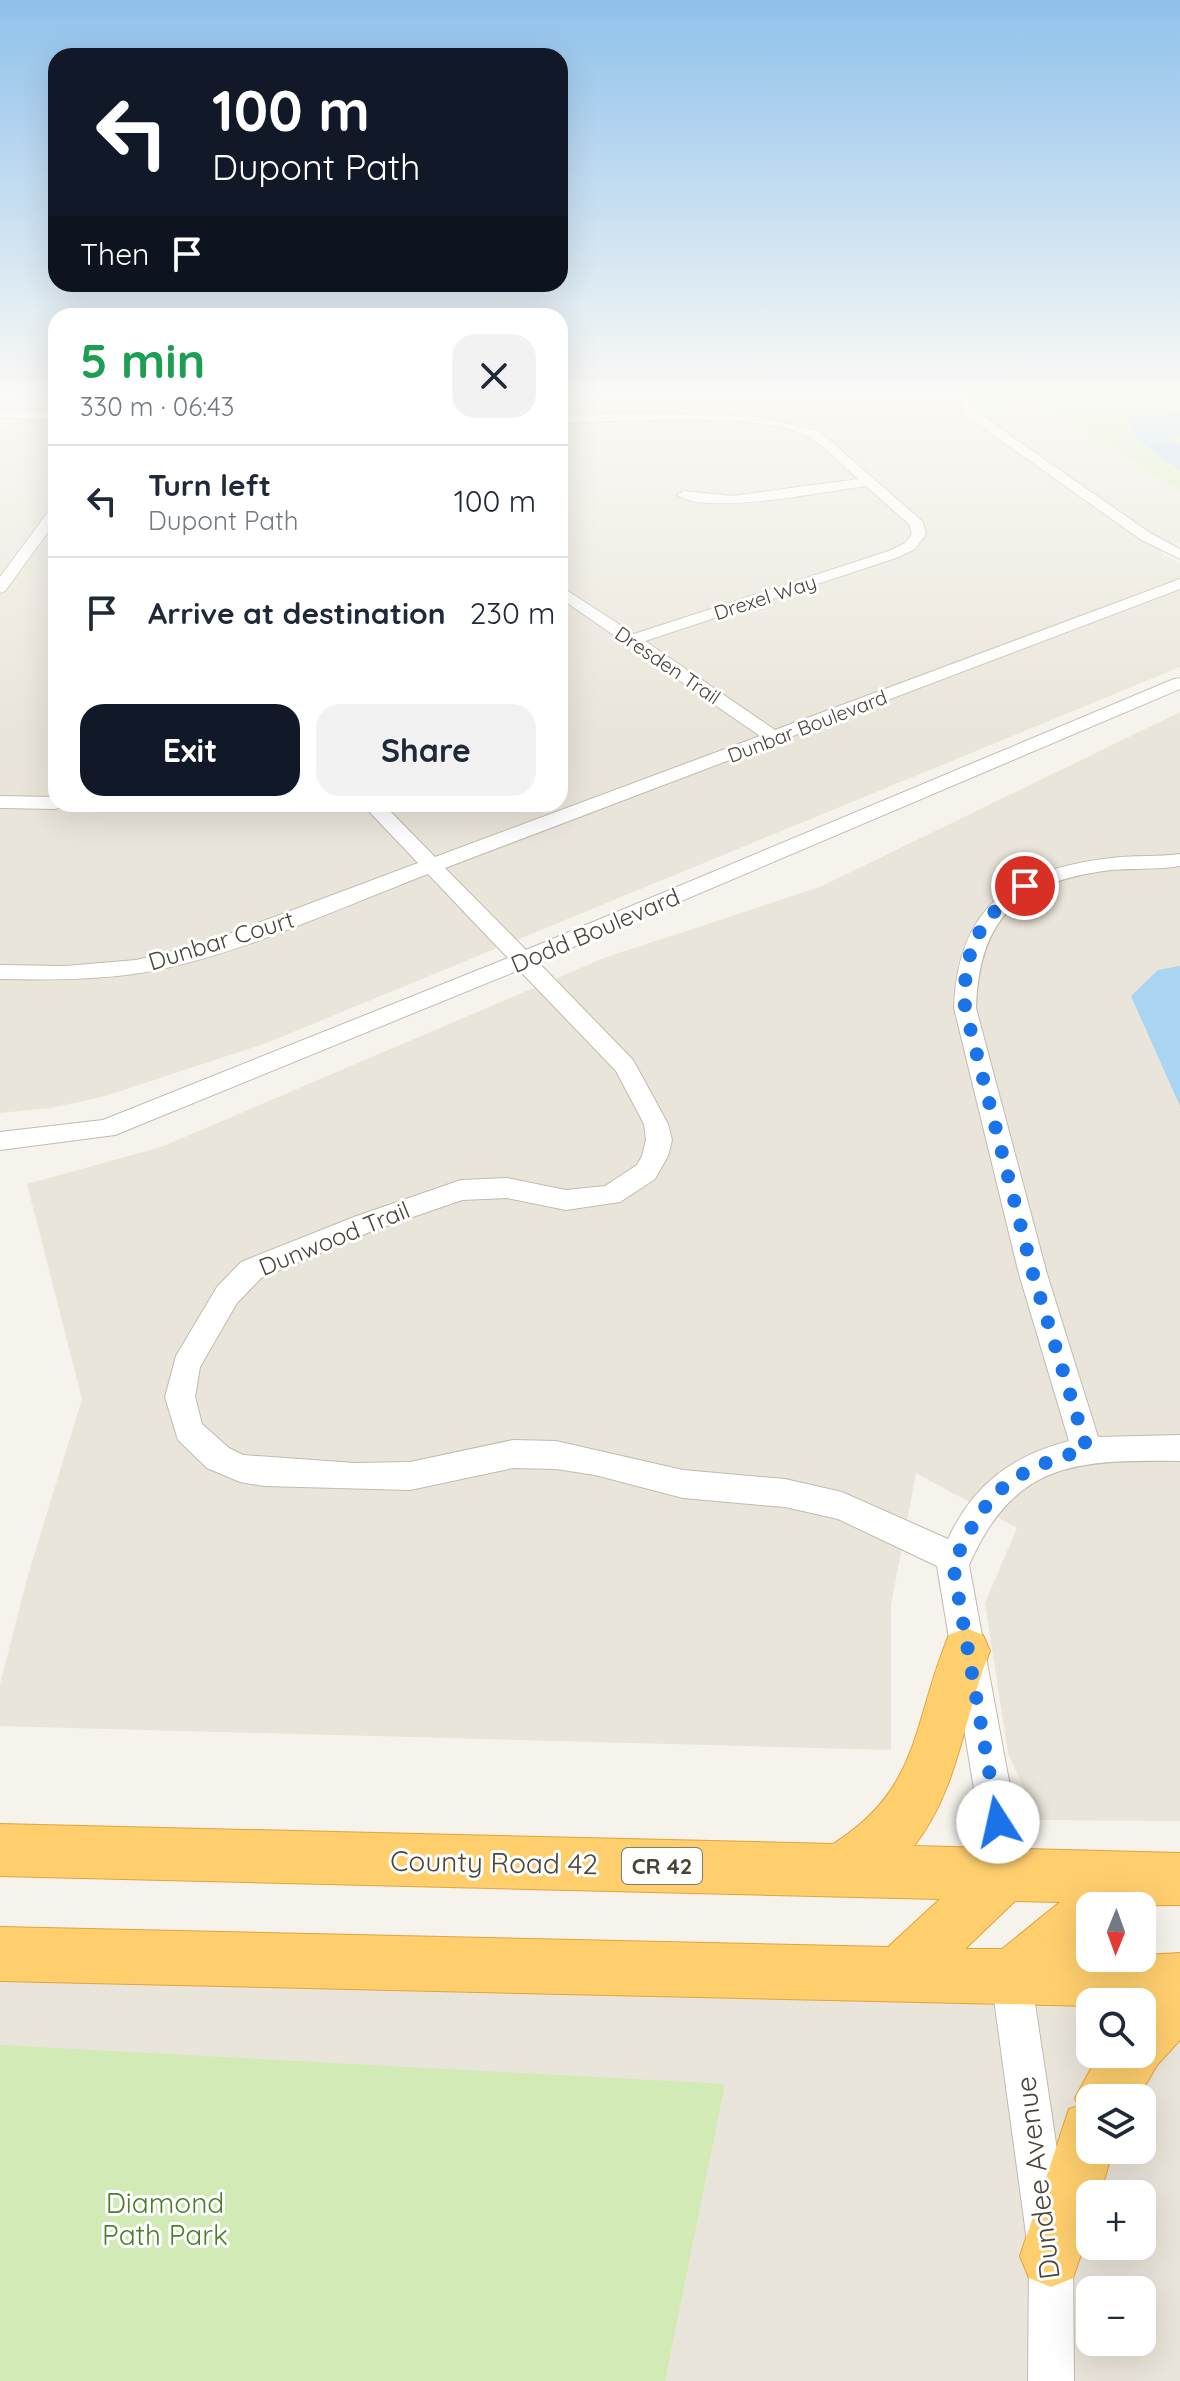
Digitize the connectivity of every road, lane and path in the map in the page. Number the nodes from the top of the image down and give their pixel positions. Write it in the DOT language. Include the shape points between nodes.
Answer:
graph roads {
  1 [pos="898,506"];
  2 [pos="1103,506"];
  3 [pos="48,522"];
  4 [pos="1180,555"];
  5 [pos="1180,584"];
  6 [pos="0,588"];
  7 [pos="568,596"];
  8 [pos="632,640"];
  9 [pos="1180,683"];
  10 [pos="775,738"];
  11 [pos="0,802"];
  12 [pos="48,803"];
  13 [pos="380,812"];
  14 [pos="1180,860"];
  15 [pos="433,867"];
  16 [pos="523,960"];
  17 [pos="0,972"];
  18 [pos="0,1141"];
  19 [pos="1180,1448"];
  20 [pos="1087,1449"];
  21 [pos="956,1559"];
  22 [pos="966,1651"];
  23 [pos="0,1850"];
  24 [pos="840,1870"];
  25 [pos="1007,1873"];
  26 [pos="1136,1888"];
  27 [pos="1076,1924"];
  28 [pos="0,1954"];
  29 [pos="899,1974"];
  30 [pos="1011,1977"];
  31 [pos="1180,1981"];
  32 [pos="1180,1996"];
  33 [pos="1156,2026"];
  34 [pos="1079,2164"];
  35 [pos="1051,2256"];
  36 [pos="1051,2381"];
  1 -- 8 [label="street, Drexel Way" via="916,522 919,534 910,546"];
  2 -- 4 [label="street"];
  3 -- 6 [label="street"];
  5 -- 10 [label="street, Dunbar Boulevard"];
  7 -- 8 [label="street, Dresden Trail"];
  8 -- 10 [label="street, Dresden Trail"];
  9 -- 16 [label="street, Dodd Boulevard"];
  10 -- 15 [label="street, Dunbar Boulevard"];
  11 -- 12 [label="street"];
  13 -- 15 [label="street, Dunwood Trail"];
  14 -- 20 [label="street" via="1088,868 1025,886 996,906 981,928 963,979 965,1008 1033,1274"];
  15 -- 16 [label="street, Dunwood Trail"];
  15 -- 17 [label="street, Dunbar Court" via="209,949 136,967"];
  16 -- 18 [label="street, Dodd Boulevard" via="106,1129"];
  16 -- 21 [label="street, Dunwood Trail" via="606,1043 640,1092 659,1140 646,1172 611,1195 588,1199 507,1188 440,1196 251,1270 227,1295 186,1365 180,1397 189,1431 218,1458 264,1472 410,1476 513,1454 556,1455 683,1484 797,1495 862,1514"];
  19 -- 20 [label="street"];
  20 -- 21 [label="street" via="1018,1475 988,1500 968,1528"];
  21 -- 22 [label="street" via="957,1607"];
  22 -- 24 [label="highway" via="954,1676 929,1777 896,1828"];
  22 -- 25 [label="street"];
  23 -- 24 [label="highway, County Road 42 / CR 42"];
  24 -- 25 [label="highway, County Road 42 / CR 42"];
  25 -- 26 [label="highway, County Road 42 / CR 42"];
  25 -- 29 [label="highway"];
  27 -- 30 [label="highway"];
  28 -- 29 [label="highway"];
  29 -- 30 [label="highway"];
  30 -- 31 [label="highway"];
  30 -- 35 [label="street, Dundee Avenue"];
  32 -- 33 [label="highway"];
  34 -- 35 [label="highway"];
  35 -- 36 [label="street, Dundee Avenue"];
}
